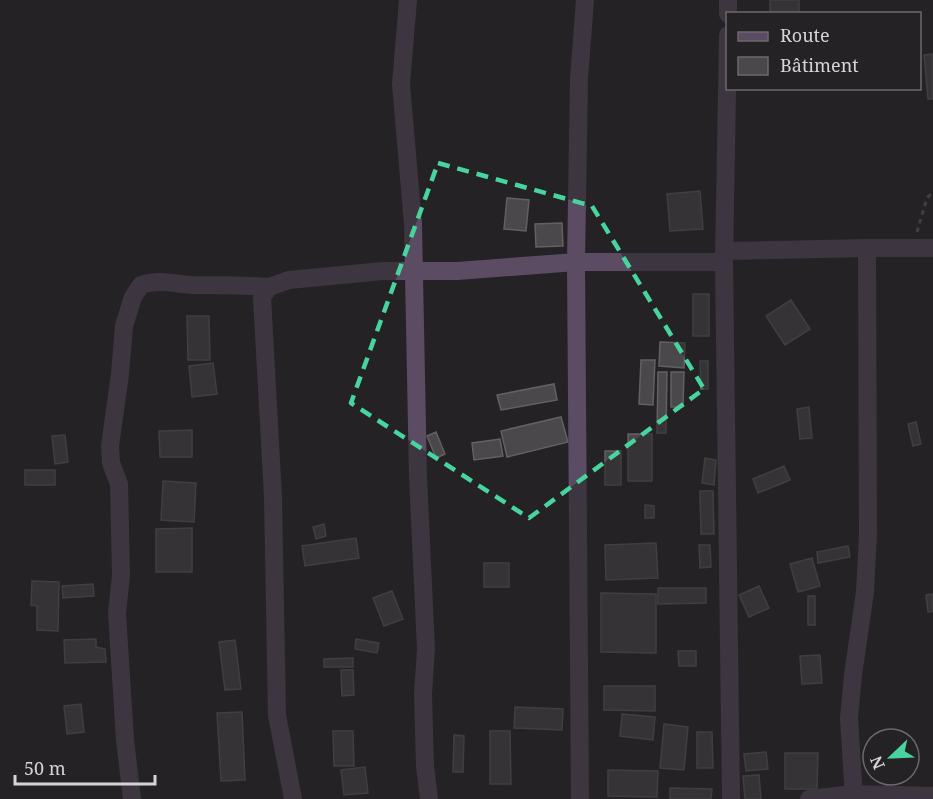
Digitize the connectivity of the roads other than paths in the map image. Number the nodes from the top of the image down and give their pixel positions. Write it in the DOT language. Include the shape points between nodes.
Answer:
graph roads {
  1 [pos="408,0"];
  2 [pos="585,0"];
  3 [pos="727,90"];
  4 [pos="867,248"];
  5 [pos="933,248"];
  6 [pos="725,257"];
  7 [pos="576,262"];
  8 [pos="413,272"];
  9 [pos="270,287"];
  10 [pos="933,796"];
  11 [pos="854,797"];
  12 [pos="132,799"];
  13 [pos="293,799"];
  14 [pos="429,799"];
  15 [pos="580,799"];
  16 [pos="731,799"];
  17 [pos="809,799"];
  1 -- 8 [label="street" via="401,84 411,182"];
  2 -- 7 [label="street" via="579,79"];
  3 -- 6 [label="street"];
  4 -- 5 [label="street"];
  4 -- 6 [label="street"];
  4 -- 11 [label="street" via="868,534 866,592 849,718"];
  6 -- 7 [label="street"];
  6 -- 16 [label="street"];
  7 -- 8 [label="street"];
  7 -- 15 [label="street"];
  8 -- 9 [label="street" via="289,280"];
  8 -- 14 [label="street"];
  9 -- 12 [label="street" via="154,281 141,285 124,326 110,446 119,484 121,576 117,613"];
  9 -- 13 [label="street" via="262,297 273,497 277,715"];
  10 -- 11 [label="street"];
  11 -- 17 [label="street"];
}
